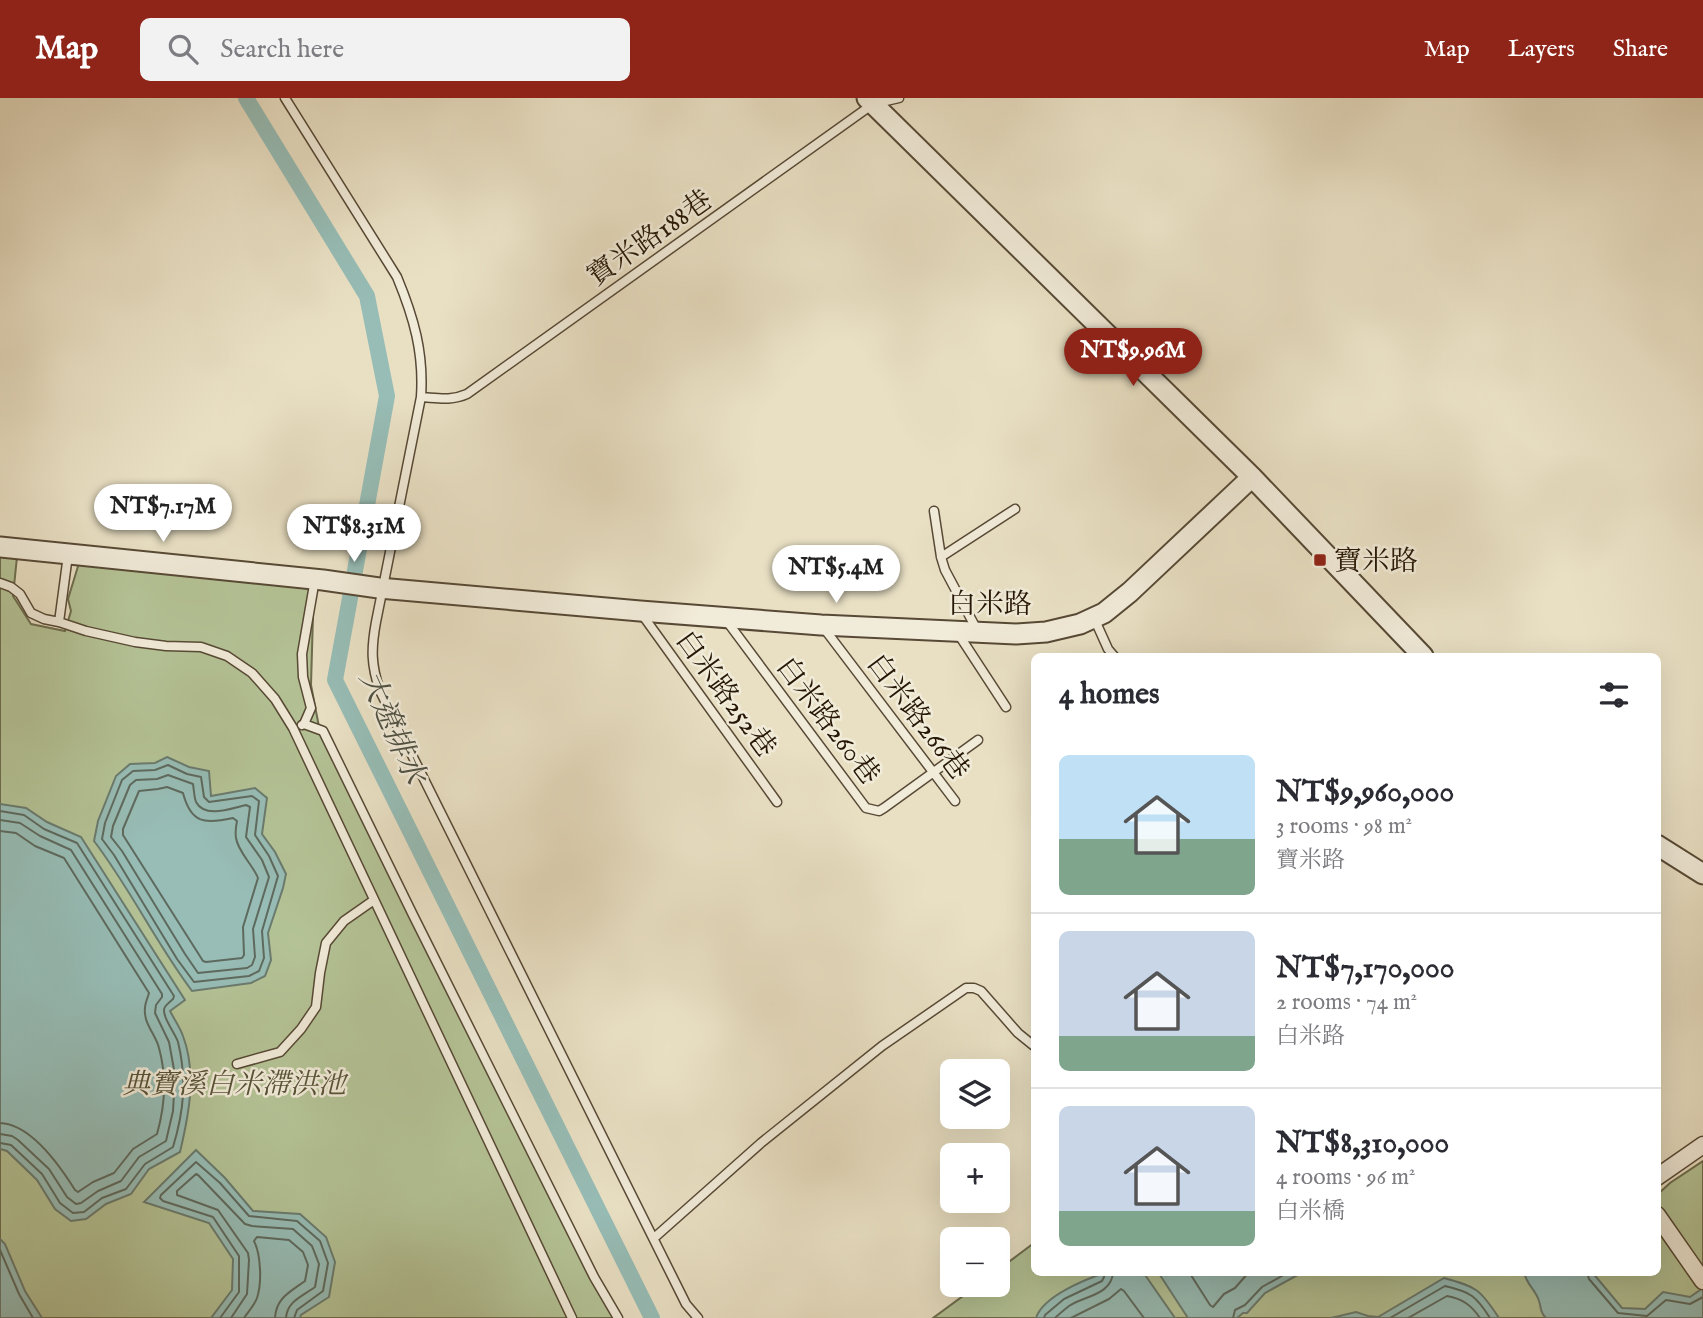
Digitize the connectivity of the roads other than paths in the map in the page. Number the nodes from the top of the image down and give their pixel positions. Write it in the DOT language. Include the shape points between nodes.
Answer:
graph roads {
  1 [pos="285,98"];
  2 [pos="899,98"];
  3 [pos="870,101"];
  4 [pos="421,397"];
  5 [pos="1252,477"];
  6 [pos="1015,509"];
  7 [pos="934,511"];
  8 [pos="0,547"];
  9 [pos="68,554"];
  10 [pos="941,557"];
  11 [pos="319,579"];
  12 [pos="0,583"];
  13 [pos="381,588"];
  14 [pos="640,611"];
  15 [pos="724,617"];
  16 [pos="1094,618"];
  17 [pos="60,622"];
  18 [pos="821,625"];
  19 [pos="958,632"];
  20 [pos="978,633"];
  21 [pos="1111,653"];
  22 [pos="1420,653"];
  23 [pos="1006,707"];
  24 [pos="304,724"];
  25 [pos="293,728"];
  26 [pos="978,740"];
  27 [pos="933,772"];
  28 [pos="955,801"];
  29 [pos="777,802"];
  30 [pos="1661,848"];
  31 [pos="1703,874"];
  32 [pos="374,900"];
  33 [pos="1031,1044"];
  34 [pos="237,1064"];
  35 [pos="1703,1146"];
  36 [pos="1661,1174"];
  37 [pos="1661,1220"];
  38 [pos="654,1238"];
  39 [pos="1703,1281"];
  40 [pos="572,1318"];
  41 [pos="618,1318"];
  42 [pos="698,1318"];
  1 -- 4 [label="lane" via="397,278 418,339"];
  2 -- 3 [label="lane, 寶米路188巷"];
  3 -- 4 [label="lane, 寶米路188巷" via="467,394 448,400"];
  3 -- 5 [label="street"];
  4 -- 13 [label="lane"];
  5 -- 16 [label="street, 白米路" via="1130,592"];
  5 -- 22 [label="street"];
  6 -- 10 [label="lane"];
  7 -- 10 [label="lane"];
  8 -- 9 [label="street"];
  9 -- 11 [label="street"];
  9 -- 17 [label="lane"];
  10 -- 20 [label="lane"];
  11 -- 13 [label="street, 白米路"];
  11 -- 24 [label="lane" via="302,654 311,708"];
  12 -- 17 [label="lane" via="20,594 31,612"];
  13 -- 14 [label="street, 白米路"];
  13 -- 38 [label="lane" via="372,651 380,691"];
  14 -- 15 [label="street, 白米路"];
  14 -- 29 [label="lane, 白米路252巷"];
  15 -- 18 [label="street, 白米路"];
  15 -- 27 [label="lane, 白米路260巷" via="866,808 879,811"];
  16 -- 20 [label="street, 白米路" via="1046,632"];
  16 -- 21 [label="lane"];
  17 -- 25 [label="lane" via="135,642 201,647 227,656 252,673"];
  18 -- 19 [label="street, 白米路"];
  18 -- 27 [label="lane, 白米路266巷"];
  19 -- 20 [label="street, 白米路"];
  19 -- 23 [label="lane"];
  24 -- 25 [label="lane"];
  24 -- 41 [label="lane" via="323,731"];
  25 -- 32 [label="lane"];
  26 -- 27 [label="lane, 白米路260巷"];
  27 -- 28 [label="lane, 白米路266巷"];
  30 -- 31 [label="street"];
  32 -- 34 [label="lane" via="344,921 326,943 316,1007 301,1030 280,1052"];
  32 -- 40 [label="lane"];
  33 -- 38 [label="lane" via="981,991 966,988 872,1054 761,1143"];
  35 -- 36 [label="street"];
  37 -- 39 [label="street"];
  38 -- 42 [label="lane"];
}
